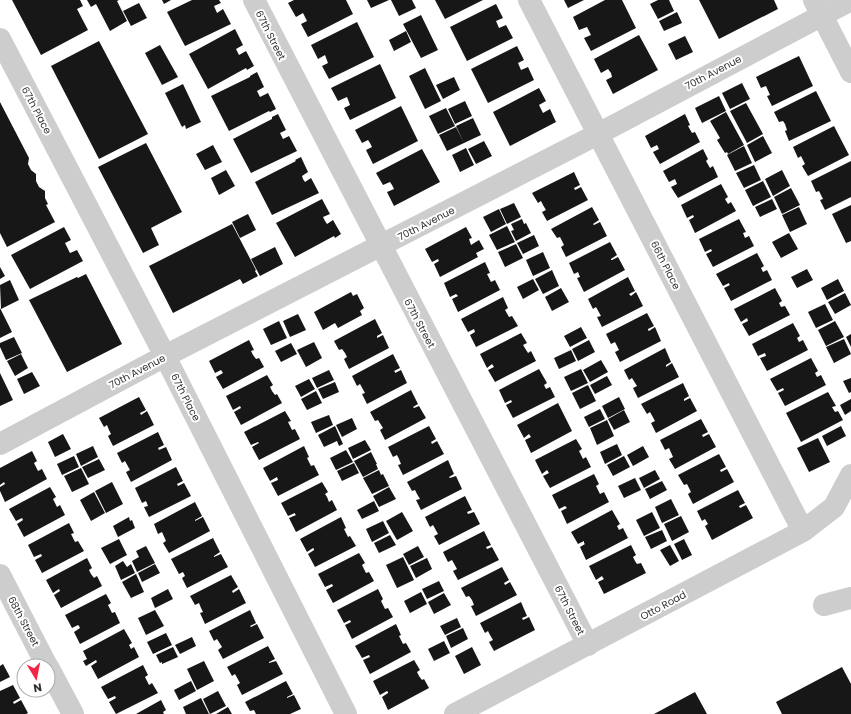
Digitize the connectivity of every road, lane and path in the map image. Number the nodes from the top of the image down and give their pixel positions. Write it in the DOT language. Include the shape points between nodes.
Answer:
graph roads {
  1 [pos="254,0"];
  2 [pos="529,0"];
  3 [pos="851,0"];
  4 [pos="818,7"];
  5 [pos="0,39"];
  6 [pos="851,72"];
  7 [pos="598,134"];
  8 [pos="380,246"];
  9 [pos="165,356"];
  10 [pos="0,444"];
  11 [pos="851,475"];
  12 [pos="803,531"];
  13 [pos="0,575"];
  14 [pos="851,598"];
  15 [pos="824,605"];
  16 [pos="588,645"];
  17 [pos="43,658"];
  18 [pos="56,683"];
  19 [pos="72,714"];
  20 [pos="346,714"];
  21 [pos="455,714"];
  1 -- 8 [label="street, 67th Street"];
  2 -- 7 [label="street, 66th Place"];
  3 -- 4 [label="street, 70th Avenue"];
  4 -- 6 [label="street"];
  4 -- 7 [label="street, 70th Avenue"];
  5 -- 9 [label="street, 67th Place"];
  7 -- 8 [label="street, 70th Avenue"];
  7 -- 12 [label="street, 66th Place"];
  8 -- 9 [label="street, 70th Avenue"];
  8 -- 16 [label="street, 67th Street"];
  9 -- 10 [label="street, 70th Avenue"];
  9 -- 20 [label="street, 67th Place"];
  11 -- 12 [label="street, Otto Road" via="834,507"];
  12 -- 16 [label="street, Otto Road"];
  13 -- 17 [label="street, 68th Street"];
  14 -- 15 [label="street"];
  16 -- 21 [label="street, Otto Road"];
  18 -- 19 [label="street, 68th Street"];
}
